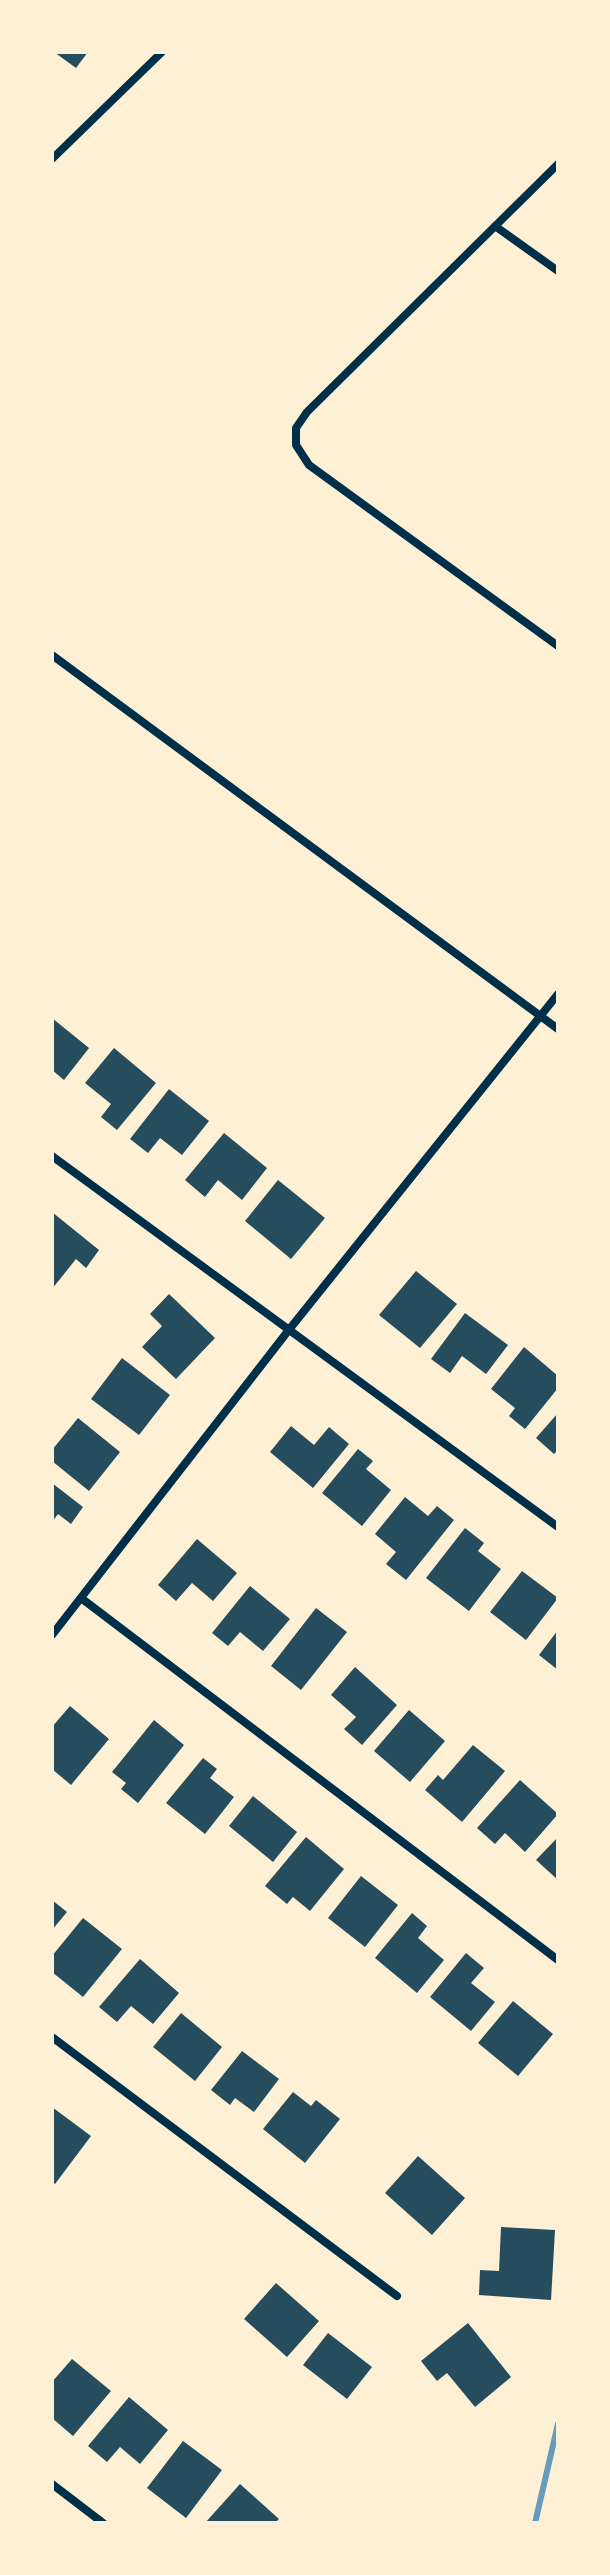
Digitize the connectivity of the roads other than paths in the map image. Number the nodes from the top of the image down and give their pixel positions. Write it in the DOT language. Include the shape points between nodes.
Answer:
graph roads {
  1 [pos="162,52"];
  2 [pos="52,159"];
  3 [pos="558,164"];
  4 [pos="495,226"];
  5 [pos="558,271"];
  6 [pos="558,646"];
  7 [pos="52,655"];
  8 [pos="558,994"];
  9 [pos="541,1016"];
  10 [pos="558,1029"];
  11 [pos="52,1156"];
  12 [pos="288,1331"];
  13 [pos="558,1527"];
  14 [pos="81,1598"];
  15 [pos="52,1635"];
  16 [pos="558,1960"];
  17 [pos="52,2037"];
  18 [pos="397,2296"];
  19 [pos="52,2484"];
  20 [pos="103,2523"];
  1 -- 2 [label="street"];
  3 -- 4 [label="street"];
  4 -- 5 [label="street"];
  4 -- 6 [label="street" via="307,412 296,428 296,445 309,465"];
  7 -- 9 [label="street"];
  8 -- 9 [label="street"];
  9 -- 10 [label="street"];
  9 -- 12 [label="street"];
  11 -- 12 [label="street"];
  12 -- 13 [label="street"];
  12 -- 14 [label="street"];
  14 -- 15 [label="street"];
  14 -- 16 [label="street"];
  17 -- 18 [label="street"];
  19 -- 20 [label="street"];
}
